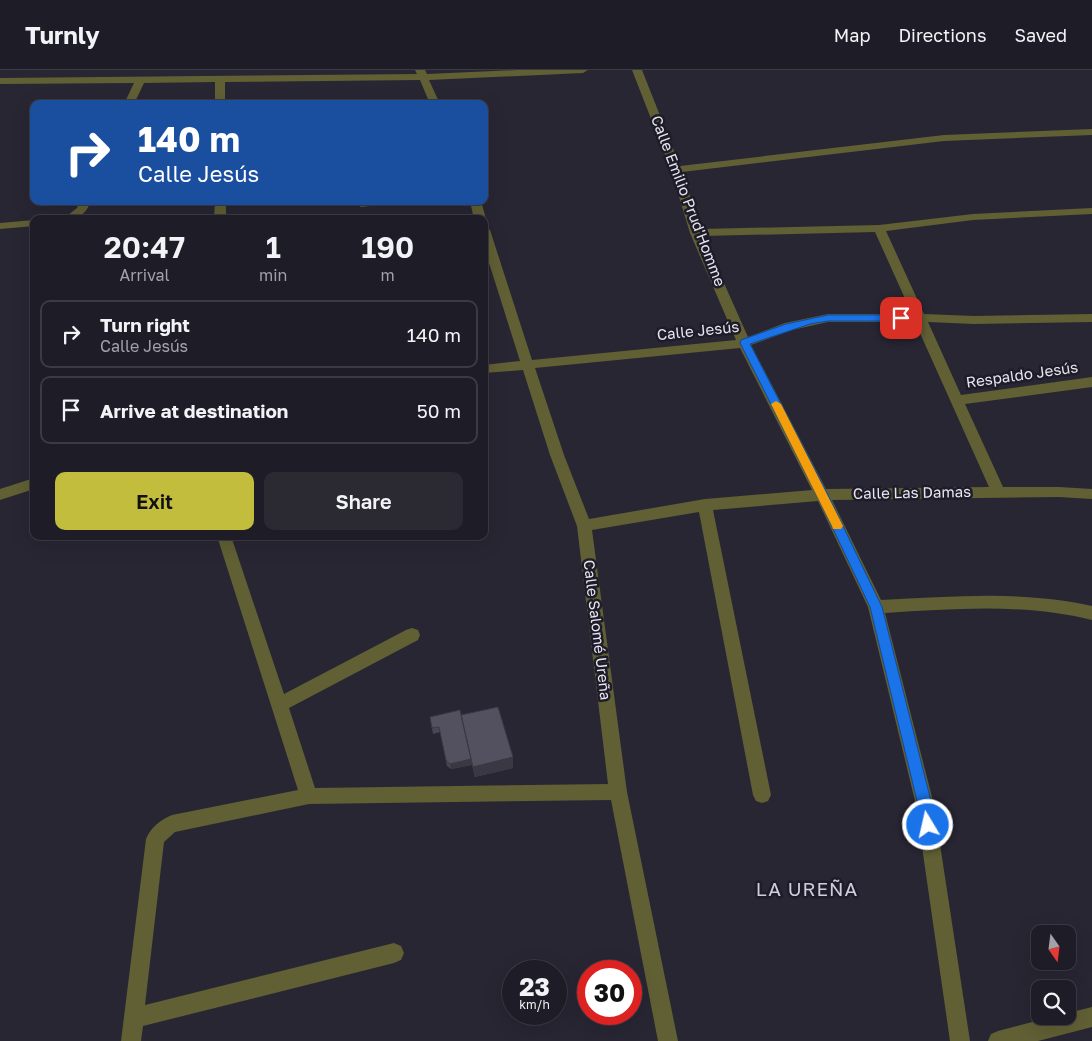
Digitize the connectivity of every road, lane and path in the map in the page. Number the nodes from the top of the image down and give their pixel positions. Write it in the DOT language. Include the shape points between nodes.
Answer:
graph roads {
  1 [pos="16,70"];
  2 [pos="109,70"];
  3 [pos="193,70"];
  4 [pos="582,70"];
  5 [pos="637,70"];
  6 [pos="421,73"];
  7 [pos="185,79"];
  8 [pos="220,79"];
  9 [pos="0,80"];
  10 [pos="13,80"];
  11 [pos="105,80"];
  12 [pos="140,80"];
  13 [pos="131,100"];
  14 [pos="220,100"];
  15 [pos="433,100"];
  16 [pos="1092,132"];
  17 [pos="676,170"];
  18 [pos="84,205"];
  19 [pos="1092,211"];
  20 [pos="74,215"];
  21 [pos="30,223"];
  22 [pos="0,226"];
  23 [pos="879,228"];
  24 [pos="696,233"];
  25 [pos="488,257"];
  26 [pos="490,270"];
  27 [pos="920,318"];
  28 [pos="1092,318"];
  29 [pos="744,343"];
  30 [pos="528,364"];
  31 [pos="488,369"];
  32 [pos="1092,382"];
  33 [pos="956,400"];
  34 [pos="30,484"];
  35 [pos="998,492"];
  36 [pos="0,494"];
  37 [pos="1092,494"];
  38 [pos="822,495"];
  39 [pos="705,505"];
  40 [pos="584,526"];
  41 [pos="225,540"];
  42 [pos="876,607"];
  43 [pos="1092,613"];
  44 [pos="412,635"];
  45 [pos="280,704"];
  46 [pos="618,792"];
  47 [pos="762,795"];
  48 [pos="309,796"];
  49 [pos="394,953"];
  50 [pos="1092,1017"];
  51 [pos="134,1018"];
  52 [pos="131,1041"];
  53 [pos="668,1041"];
  54 [pos="960,1041"];
  55 [pos="998,1041"];
  1 -- 10 [label="street"];
  2 -- 11 [label="street"];
  3 -- 7 [label="street"];
  4 -- 6 [label="street"];
  5 -- 17 [label="street, Calle Emilio Prud'Homme"];
  6 -- 8 [label="street"];
  6 -- 15 [label="street"];
  7 -- 8 [label="street"];
  7 -- 12 [label="street"];
  8 -- 14 [label="street"];
  9 -- 10 [label="street"];
  10 -- 11 [label="street"];
  11 -- 12 [label="street"];
  12 -- 13 [label="street"];
  16 -- 17 [label="street" via="944,138"];
  17 -- 24 [label="street, Calle Emilio Prud'Homme"];
  18 -- 20 [label="street"];
  19 -- 23 [label="street" via="974,217"];
  21 -- 22 [label="street"];
  23 -- 24 [label="street"];
  23 -- 27 [label="street"];
  24 -- 29 [label="street, Calle Emilio Prud'Homme"];
  25 -- 26 [label="street, Calle Salomé Ureña"];
  26 -- 30 [label="street, Calle Salomé Ureña"];
  27 -- 28 [label="street, Calle Jesús"];
  27 -- 29 [label="street, Calle Jesús" via="828,318 789,326"];
  27 -- 33 [label="street"];
  29 -- 30 [label="street, Calle Jesús"];
  29 -- 38 [label="street, Calle Emilio Prud'Homme"];
  30 -- 31 [label="street, Calle Jesús"];
  30 -- 40 [label="street, Calle Salomé Ureña"];
  32 -- 33 [label="street, Respaldo Jesús"];
  33 -- 35 [label="street"];
  34 -- 36 [label="street"];
  35 -- 37 [label="street, Calle Las Damas"];
  35 -- 38 [label="street, Calle Las Damas"];
  38 -- 39 [label="street, Calle Las Damas"];
  38 -- 42 [label="street, Calle Emilio Prud'Homme"];
  39 -- 40 [label="street, Calle Las Damas"];
  39 -- 47 [label="street"];
  40 -- 46 [label="street, Calle Salomé Ureña"];
  41 -- 45 [label="street"];
  42 -- 43 [label="street" via="1015,601"];
  42 -- 54 [label="street, Calle Emilio Prud'Homme" via="925,805"];
  44 -- 45 [label="street"];
  45 -- 48 [label="street"];
  46 -- 48 [label="street"];
  46 -- 53 [label="street, Calle Salomé Ureña"];
  48 -- 51 [label="street" via="172,824 162,830 155,839"];
  49 -- 51 [label="street"];
  50 -- 55 [label="street"];
  51 -- 52 [label="street"];
}
